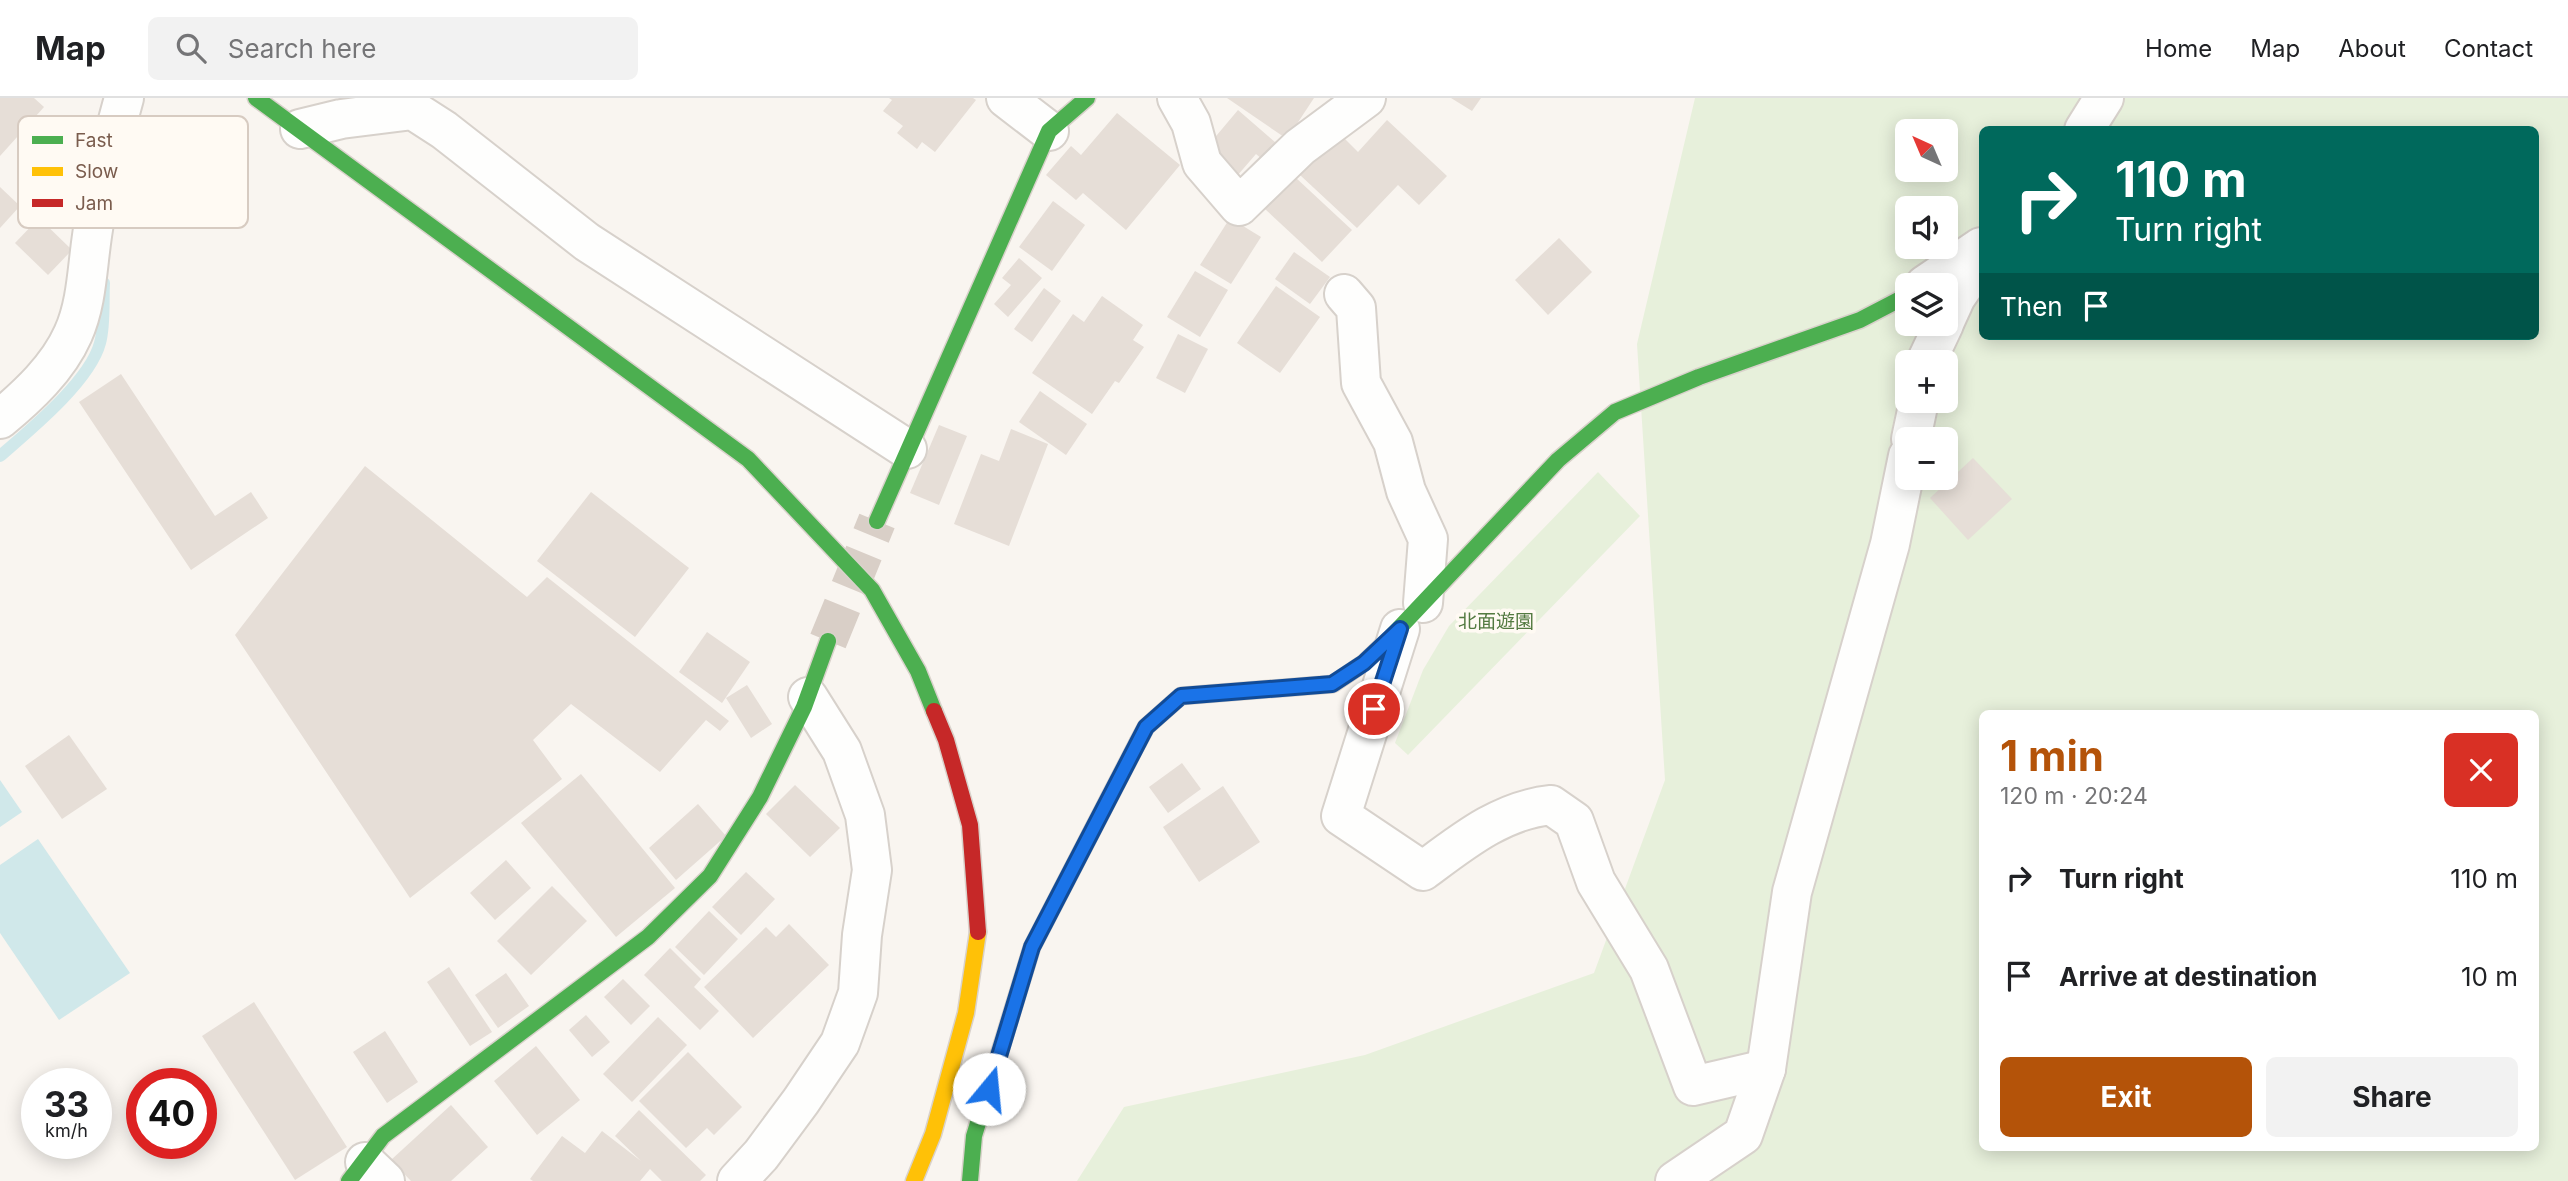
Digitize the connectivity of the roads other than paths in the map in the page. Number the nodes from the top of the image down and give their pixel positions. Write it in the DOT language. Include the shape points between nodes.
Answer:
graph roads {
  1 [pos="124,98"];
  2 [pos="256,98"];
  3 [pos="1006,98"];
  4 [pos="1087,98"];
  5 [pos="1177,98"];
  6 [pos="1366,98"];
  7 [pos="2104,98"];
  8 [pos="120,116"];
  9 [pos="2086,126"];
  10 [pos="300,129"];
  11 [pos="1049,131"];
  12 [pos="93,228"];
  13 [pos="1979,249"];
  14 [pos="1979,264"];
  15 [pos="1943,273"];
  16 [pos="1344,294"];
  17 [pos="1958,294"];
  18 [pos="1895,302"];
  19 [pos="0,419"];
  20 [pos="907,449"];
  21 [pos="1901,490"];
  22 [pos="877,521"];
  23 [pos="1411,616"];
  24 [pos="828,641"];
  25 [pos="808,697"];
  26 [pos="1766,1069"];
  27 [pos="366,1175"];
  28 [pos="737,1181"];
  29 [pos="914,1181"];
  30 [pos="970,1181"];
  31 [pos="1675,1181"];
  1 -- 8 [label="street"];
  2 -- 10 [label="street"];
  3 -- 11 [label="street"];
  4 -- 11 [label="street"];
  5 -- 6 [label="street" via="1191,123 1202,163 1239,206 1300,147"];
  7 -- 9 [label="street"];
  10 -- 20 [label="street" via="413,110 587,242"];
  10 -- 29 [label="street" via="748,459 872,590 918,671 946,740 970,825 979,925 966,1013 933,1133"];
  11 -- 20 [label="street"];
  12 -- 19 [label="street" via="73,334 54,365"];
  13 -- 15 [label="street"];
  14 -- 17 [label="street"];
  16 -- 23 [label="street" via="1356,308 1361,383 1393,442 1406,491 1428,539"];
  18 -- 23 [label="street" via="1860,320 1615,412 1558,460"];
  20 -- 22 [label="street"];
  21 -- 26 [label="street" via="1792,892"];
  23 -- 26 [label="street" via="1341,816 1423,871 1473,833 1526,808 1551,804 1574,821 1596,881 1648,969 1693,1086"];
  23 -- 30 [label="street" via="1364,663 1332,684 1181,696 1146,727 1032,947 974,1136"];
  24 -- 25 [label="street"];
  25 -- 27 [label="street" via="760,797 710,876 648,937 383,1136"];
  25 -- 28 [label="street" via="842,751 865,815 872,870 859,993 840,1043 761,1155"];
  26 -- 31 [label="street" via="1743,1135"];
}
